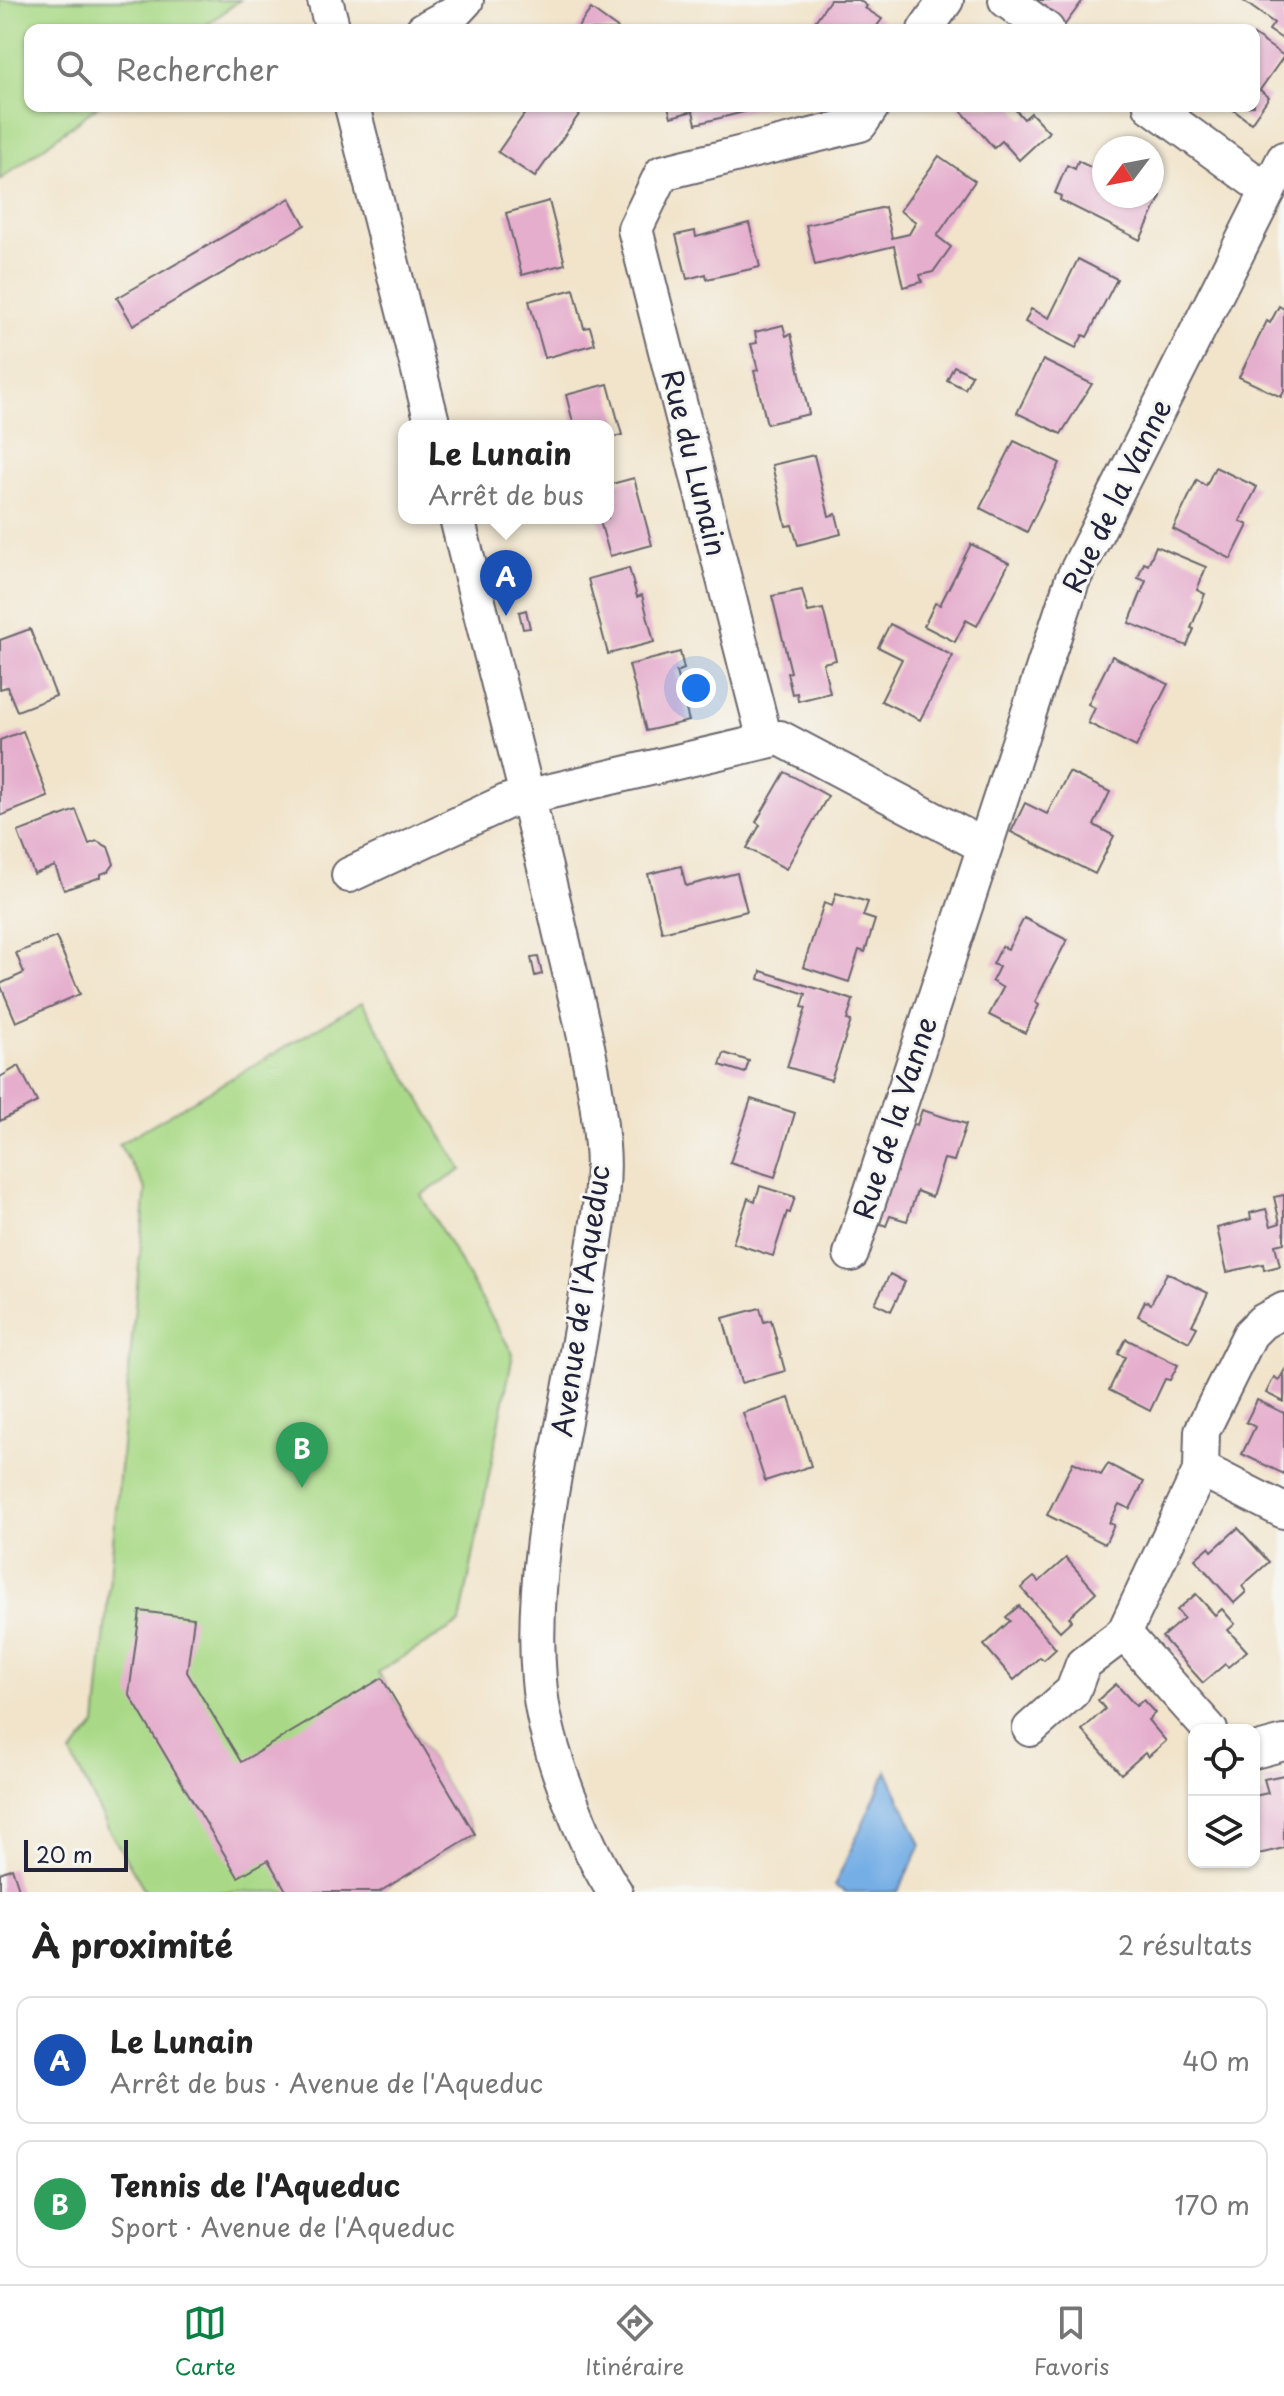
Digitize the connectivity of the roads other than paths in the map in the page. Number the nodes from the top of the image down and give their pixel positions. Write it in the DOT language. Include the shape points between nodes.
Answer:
graph roads {
  1 [pos="325,0"];
  2 [pos="466,0"];
  3 [pos="946,0"];
  4 [pos="1006,0"];
  5 [pos="331,24"];
  6 [pos="434,24"];
  7 [pos="929,24"];
  8 [pos="1039,24"];
  9 [pos="354,112"];
  10 [pos="868,112"];
  11 [pos="1159,112"];
  12 [pos="1284,159"];
  13 [pos="1268,191"];
  14 [pos="431,420"];
  15 [pos="459,524"];
  16 [pos="765,740"];
  17 [pos="527,795"];
  18 [pos="984,846"];
  19 [pos="349,875"];
  20 [pos="851,1254"];
  21 [pos="1284,1310"];
  22 [pos="1201,1469"];
  23 [pos="1284,1511"];
  24 [pos="1124,1633"];
  25 [pos="1205,1724"];
  26 [pos="1030,1729"];
  27 [pos="1284,1743"];
  28 [pos="1260,1749"];
  29 [pos="615,1892"];
  1 -- 5 [label="street"];
  2 -- 6 [label="street"];
  3 -- 7 [label="street"];
  4 -- 8 [label="street"];
  9 -- 14 [label="street"];
  10 -- 16 [label="street, Rue du Lunain" via="860,124 662,173 635,229"];
  11 -- 13 [label="street"];
  12 -- 13 [label="street, Rue de la Vanne"];
  13 -- 18 [label="street, Rue de la Vanne" via="1072,581"];
  15 -- 17 [label="street, Avenue de l'Aqueduc"];
  16 -- 17 [label="street"];
  16 -- 18 [label="street" via="780,738"];
  17 -- 19 [label="street"];
  17 -- 29 [label="street, Avenue de l'Aqueduc" via="596,1086 603,1152 584,1313 539,1577 539,1683 562,1781"];
  18 -- 20 [label="street, Rue de la Vanne"];
  21 -- 22 [label="street" via="1250,1334 1202,1431"];
  22 -- 23 [label="street"];
  22 -- 24 [label="street"];
  24 -- 25 [label="street"];
  24 -- 26 [label="street" via="1083,1664 1073,1691"];
  27 -- 28 [label="street"];
}
